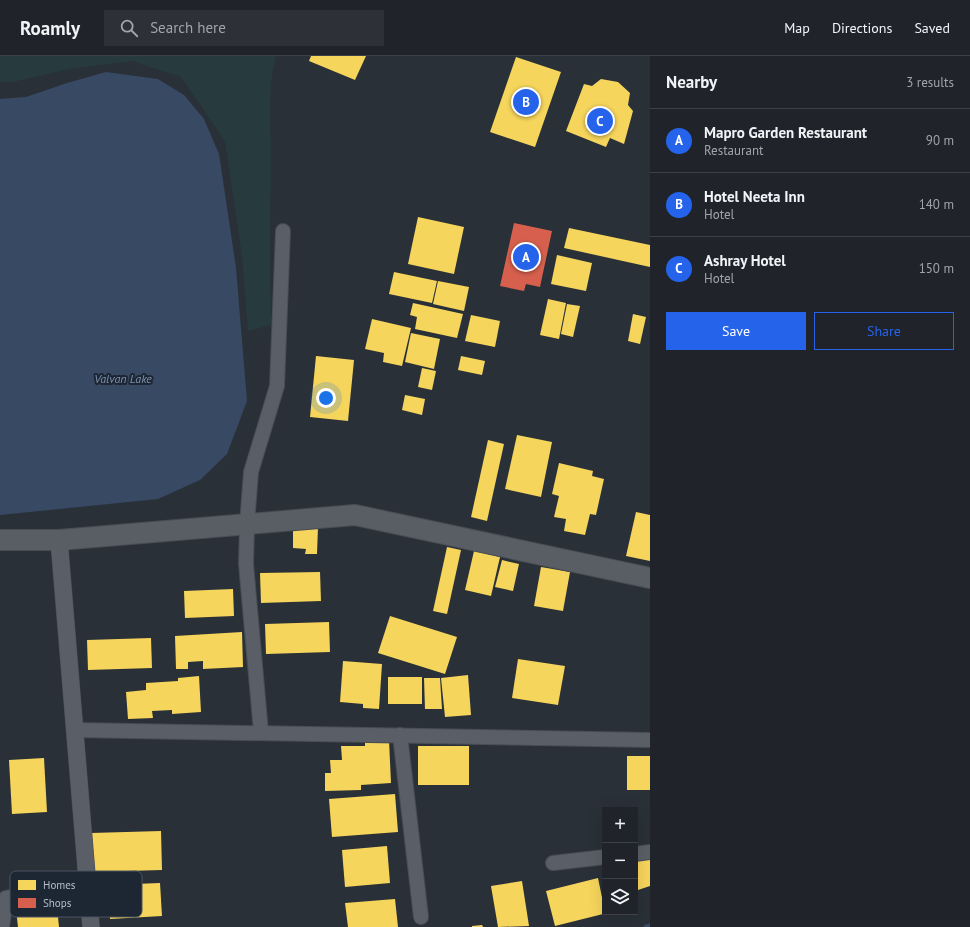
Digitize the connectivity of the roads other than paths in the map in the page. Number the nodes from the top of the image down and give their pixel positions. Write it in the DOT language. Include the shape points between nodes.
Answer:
graph roads {
  1 [pos="283,231"];
  2 [pos="247,524"];
  3 [pos="0,540"];
  4 [pos="59,540"];
  5 [pos="650,578"];
  6 [pos="75,730"];
  7 [pos="261,732"];
  8 [pos="400,735"];
  9 [pos="650,740"];
  10 [pos="650,852"];
  11 [pos="638,854"];
  12 [pos="602,857"];
  13 [pos="553,863"];
  14 [pos="86,871"];
  15 [pos="10,897"];
  16 [pos="90,917"];
  17 [pos="422,917"];
  18 [pos="2,927"];
  19 [pos="91,927"];
  1 -- 2 [label="street" via="276,386 251,472"];
  2 -- 4 [label="main road"];
  2 -- 5 [label="main road" via="355,514"];
  2 -- 7 [label="street" via="246,564"];
  3 -- 4 [label="main road"];
  4 -- 6 [label="street"];
  6 -- 7 [label="street"];
  6 -- 14 [label="street"];
  7 -- 8 [label="street"];
  8 -- 9 [label="street"];
  8 -- 17 [label="street"];
  10 -- 11 [label="street"];
  12 -- 13 [label="street"];
  15 -- 18 [label="street" via="6,898"];
  16 -- 19 [label="street"];
}
